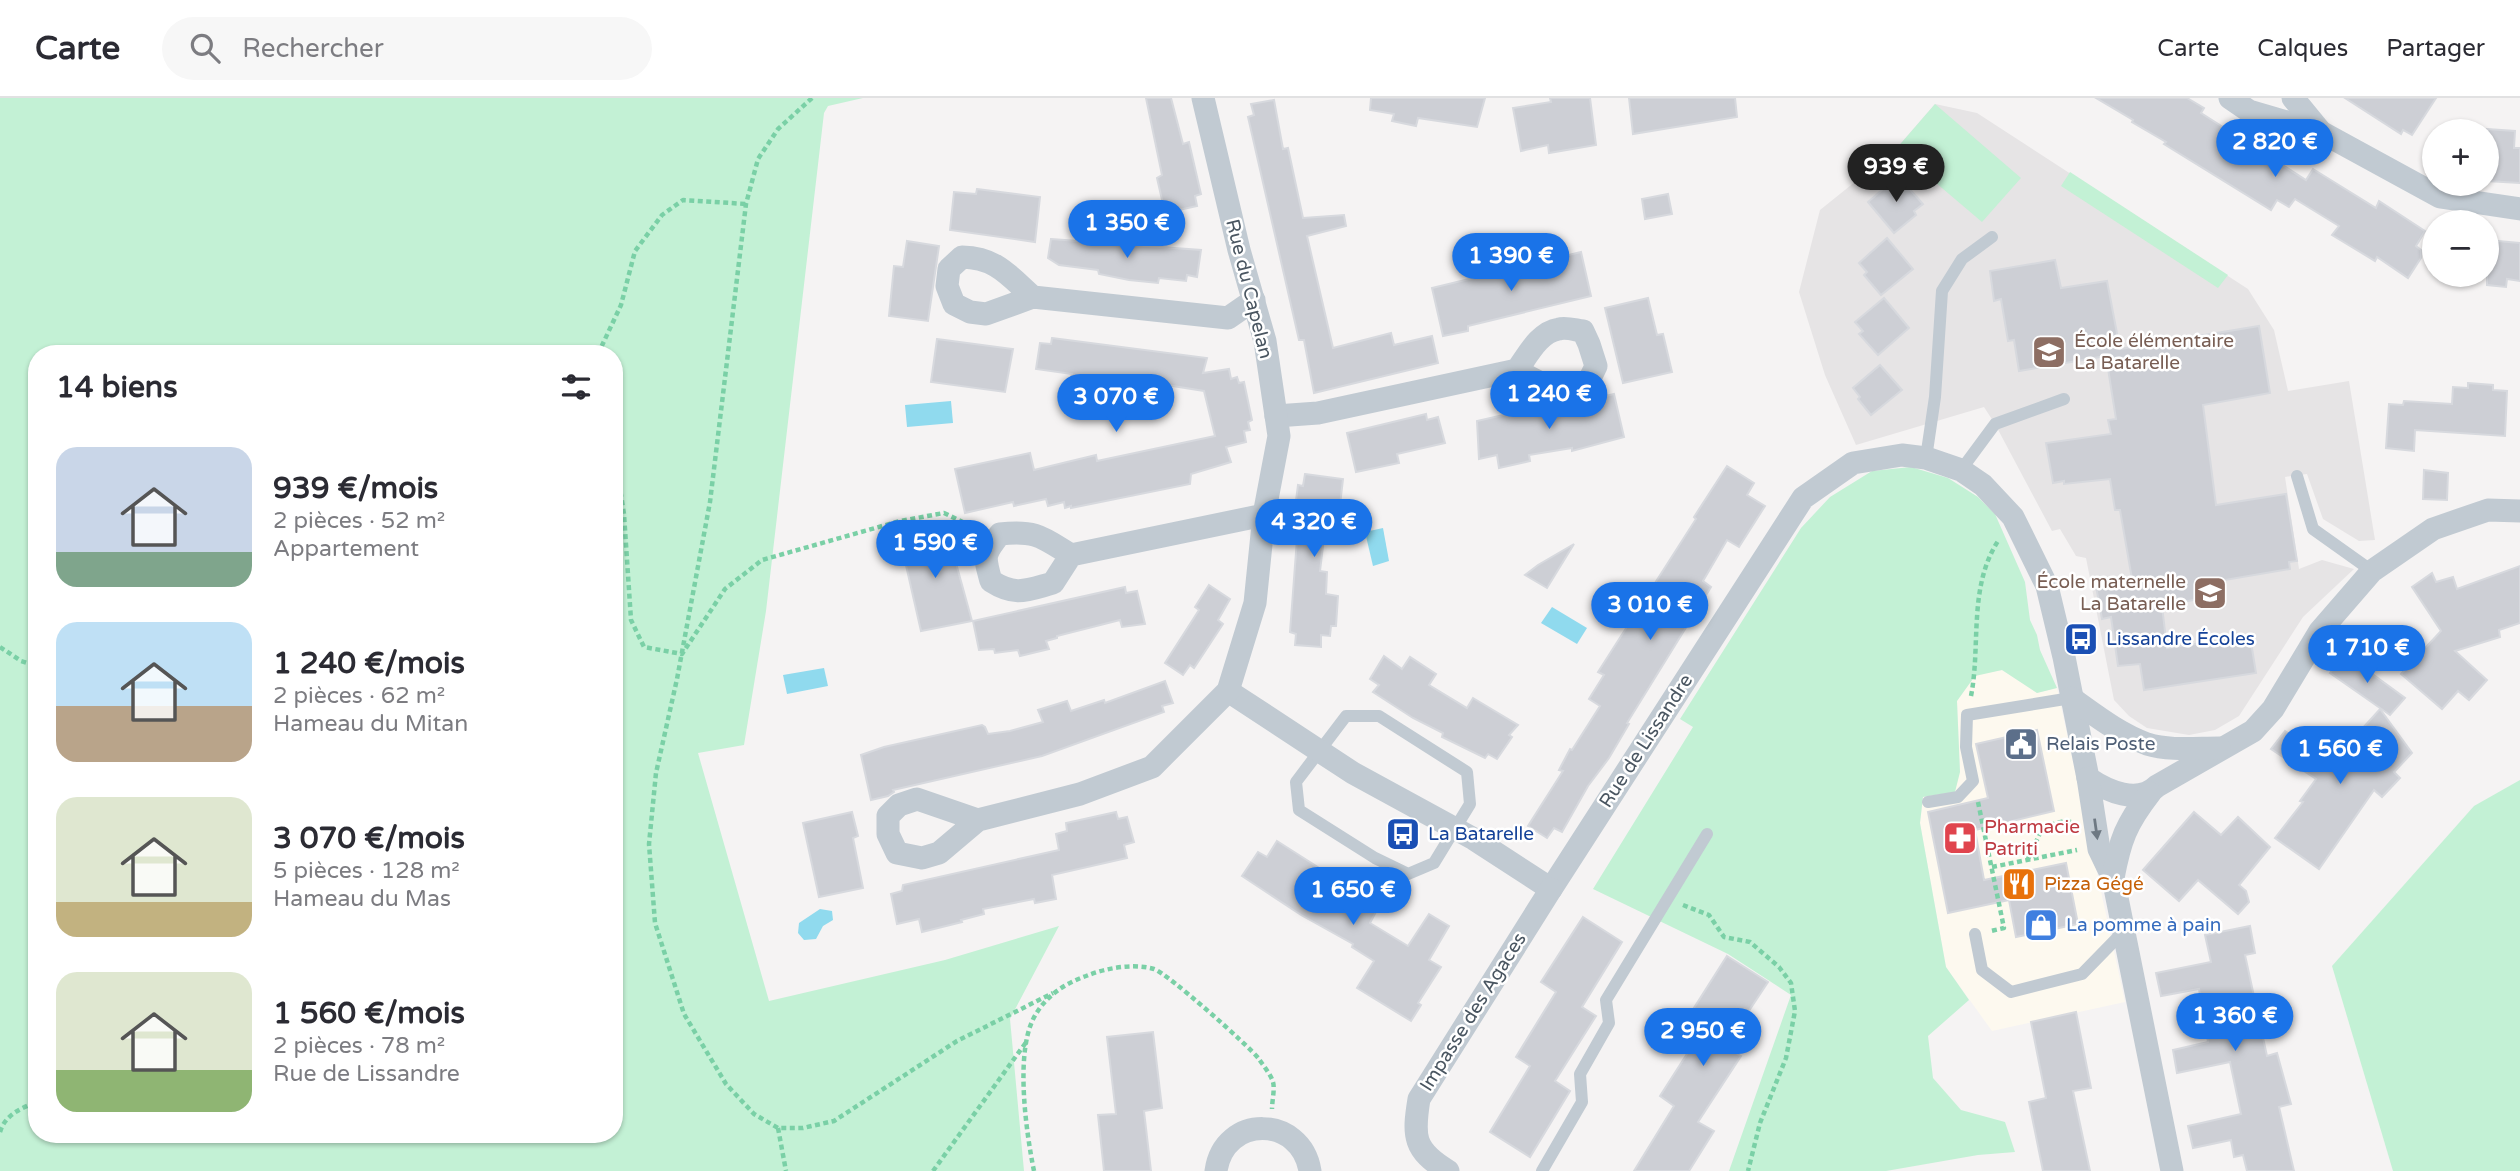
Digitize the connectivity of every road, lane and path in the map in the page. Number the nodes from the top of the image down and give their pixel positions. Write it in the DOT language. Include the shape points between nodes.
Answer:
graph roads {
  1 [pos="812,98"];
  2 [pos="1203,98"];
  3 [pos="2230,98"];
  4 [pos="2293,98"];
  5 [pos="2321,132"];
  6 [pos="746,204"];
  7 [pos="2520,209"];
  8 [pos="1992,237"];
  9 [pos="1032,297"];
  10 [pos="1254,300"];
  11 [pos="602,345"];
  12 [pos="1517,369"];
  13 [pos="2064,399"];
  14 [pos="1276,416"];
  15 [pos="1926,458"];
  16 [pos="1961,470"];
  17 [pos="2297,476"];
  18 [pos="623,508"];
  19 [pos="2520,511"];
  20 [pos="1264,515"];
  21 [pos="2013,517"];
  22 [pos="996,539"];
  23 [pos="1071,555"];
  24 [pos="2372,571"];
  25 [pos="0,647"];
  26 [pos="682,654"];
  27 [pos="28,663"];
  28 [pos="1228,691"];
  29 [pos="2071,698"];
  30 [pos="1967,715"];
  31 [pos="2114,728"];
  32 [pos="2148,744"];
  33 [pos="2222,748"];
  34 [pos="1318,750"];
  35 [pos="2087,770"];
  36 [pos="1973,781"];
  37 [pos="2154,790"];
  38 [pos="1928,802"];
  39 [pos="978,820"];
  40 [pos="2096,827"];
  41 [pos="1455,829"];
  42 [pos="1707,834"];
  43 [pos="2065,852"];
  44 [pos="2028,860"];
  45 [pos="1992,867"];
  46 [pos="2113,878"];
  47 [pos="1551,889"];
  48 [pos="1669,901"];
  49 [pos="2123,932"];
  50 [pos="1975,934"];
  51 [pos="1053,993"];
  52 [pos="1027,1041"];
  53 [pos="28,1105"];
  54 [pos="778,1128"];
  55 [pos="1271,1129"];
  56 [pos="0,1132"];
  57 [pos="786,1171"];
  58 [pos="933,1171"];
  59 [pos="1034,1171"];
  60 [pos="1216,1171"];
  61 [pos="1310,1171"];
  62 [pos="1448,1171"];
  63 [pos="1542,1171"];
  64 [pos="1748,1171"];
  65 [pos="2172,1171"];
  1 -- 6 [label="path" via="778,129 758,159"];
  2 -- 10 [label="street, Rue du Capelan"];
  3 -- 5 [label="street" via="2249,111"];
  4 -- 5 [label="street"];
  5 -- 7 [label="street" via="2440,197"];
  6 -- 11 [label="path" via="683,200 662,215 635,251 621,305"];
  6 -- 26 [label="path" via="710,502"];
  8 -- 15 [label="lane" via="1962,259 1942,291"];
  9 -- 10 [label="street" via="1228,318"];
  10 -- 14 [label="street, Rue du Capelan"];
  12 -- 14 [label="street" via="1318,413"];
  13 -- 16 [label="lane" via="1995,424"];
  14 -- 20 [label="street, Rue du Capelan" via="1279,436"];
  15 -- 16 [label="street, Rue de Lissandre"];
  15 -- 47 [label="street, Rue de Lissandre" via="1902,455 1853,463 1803,498"];
  16 -- 21 [label="street, Rue de Lissandre" via="1983,485"];
  17 -- 24 [label="lane" via="2313,529"];
  18 -- 26 [label="path" via="631,620 644,647"];
  19 -- 24 [label="street" via="2488,510 2432,529"];
  20 -- 23 [label="street"];
  20 -- 28 [label="street, Rue du Capelan" via="1255,603"];
  21 -- 29 [label="street, Rue de Lissandre" via="2047,586"];
  21 -- 30 [label="path" via="1989,556 1977,602 1975,676"];
  22 -- 23 [label="street" via="1000,534 1023,531"];
  22 -- 23 [label="street" via="985,559 991,581 1018,593 1053,583"];
  22 -- 26 [label="path" via="944,513 762,560 725,589"];
  24 -- 33 [label="street" via="2320,631 2273,709 2253,731"];
  25 -- 27 [label="path"];
  26 -- 54 [label="path" via="656,773 649,844 655,923 684,1014 726,1084 754,1114"];
  28 -- 34 [label="street"];
  28 -- 39 [label="street, Rue du Capelan" via="1152,767 1080,794"];
  29 -- 30 [label="lane"];
  29 -- 31 [label="street"];
  29 -- 35 [label="street, Rue de Lissandre"];
  30 -- 36 [label="lane" via="1966,747"];
  31 -- 32 [label="street"];
  31 -- 35 [label="street" via="2100,732 2091,742"];
  32 -- 33 [label="street"];
  32 -- 37 [label="street" via="2160,772"];
  33 -- 37 [label="street"];
  34 -- 41 [label="street"];
  34 -- 41 [label="lane" via="1346,716 1378,716 1467,772 1470,804"];
  34 -- 41 [label="lane" via="1296,782 1300,810 1375,858 1408,874 1434,863"];
  35 -- 37 [label="street" via="2103,789 2125,795"];
  35 -- 40 [label="street, Rue de Lissandre"];
  36 -- 38 [label="lane" via="1958,797"];
  36 -- 45 [label="path"];
  37 -- 46 [label="street" via="2119,843"];
  40 -- 44 [label="path" via="2064,821 2043,827"];
  40 -- 46 [label="street, Rue de Lissandre, one-way" via="2099,849"];
  41 -- 47 [label="street"];
  42 -- 48 [label="lane"];
  43 -- 44 [label="path"];
  44 -- 45 [label="path"];
  45 -- 50 [label="path" via="2004,928"];
  46 -- 49 [label="street"];
  47 -- 62 [label="street, Impasse des Agaces" via="1419,1099 1415,1127 1421,1150"];
  48 -- 63 [label="lane" via="1606,1000 1609,1023 1580,1074 1582,1102"];
  48 -- 64 [label="path" via="1709,915 1724,937 1750,942 1791,983 1795,1012 1786,1058 1760,1123"];
  49 -- 50 [label="lane" via="2082,974 2011,992 1982,971"];
  49 -- 65 [label="street"];
  51 -- 52 [label="path" via="1035,1014"];
  51 -- 54 [label="path" via="957,1041 834,1121"];
  51 -- 55 [label="path" via="1096,972 1124,967 1155,969 1258,1058 1273,1083"];
  52 -- 58 [label="path"];
  52 -- 59 [label="path" via="1023,1099"];
  53 -- 56 [label="path" via="3,1123"];
  54 -- 57 [label="path"];
  55 -- 60 [label="street" via="1250,1129 1236,1136 1217,1161"];
  55 -- 61 [label="street" via="1300,1144"];
}
